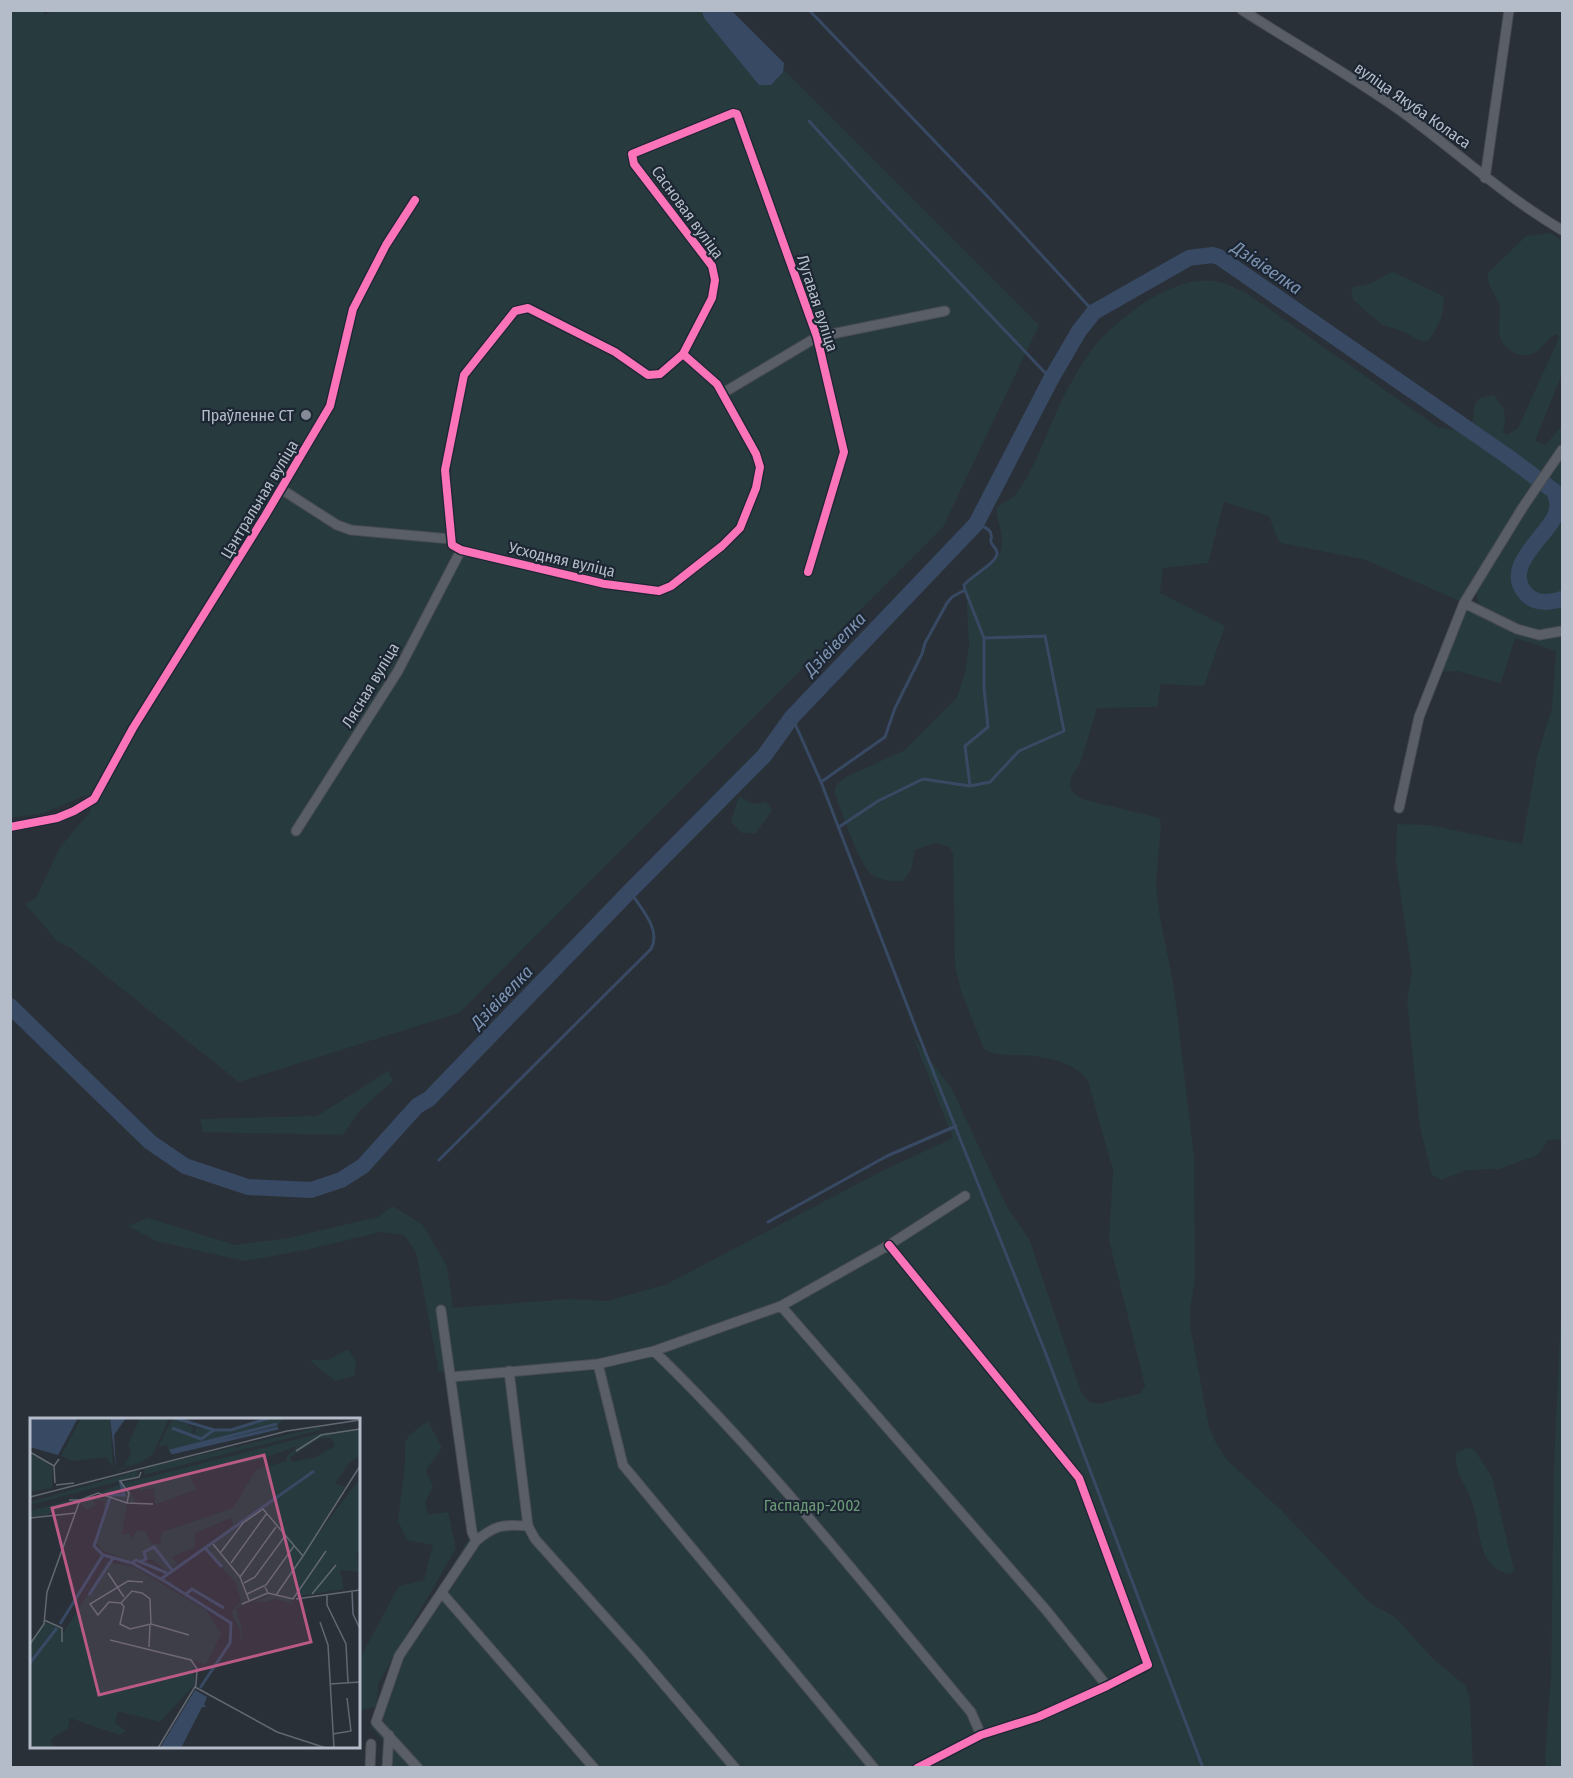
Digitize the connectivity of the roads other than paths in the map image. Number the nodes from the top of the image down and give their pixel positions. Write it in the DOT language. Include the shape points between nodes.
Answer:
graph roads {
  1 [pos="1242,10"];
  2 [pos="1509,10"];
  3 [pos="632,154"];
  4 [pos="1485,178"];
  5 [pos="415,200"];
  6 [pos="1563,230"];
  7 [pos="945,311"];
  8 [pos="818,337"];
  9 [pos="683,354"];
  10 [pos="723,393"];
  11 [pos="1563,450"];
  12 [pos="281,489"];
  13 [pos="451,539"];
  14 [pos="461,550"];
  15 [pos="808,572"];
  16 [pos="1464,603"];
  17 [pos="1563,631"];
  18 [pos="1399,808"];
  19 [pos="10,827"];
  20 [pos="296,831"];
  21 [pos="966,1196"];
  22 [pos="889,1245"];
  23 [pos="781,1306"];
  24 [pos="441,1310"];
  25 [pos="654,1351"];
  26 [pos="598,1364"];
  27 [pos="509,1371"];
  28 [pos="451,1377"];
  29 [pos="528,1526"];
  30 [pos="476,1541"];
  31 [pos="442,1593"];
  32 [pos="1107,1686"];
  33 [pos="389,1735"];
  34 [pos="981,1735"];
  35 [pos="371,1744"];
  36 [pos="370,1767"];
  37 [pos="387,1767"];
  38 [pos="418,1767"];
  39 [pos="594,1767"];
  40 [pos="735,1767"];
  41 [pos="874,1767"];
  42 [pos="917,1767"];
  1 -- 4 [label="street, вуліца Якуба Коласа" via="1399,110 1461,155"];
  2 -- 4 [label="street"];
  3 -- 8 [label="street, Лугавая вуліца" via="728,113 737,114"];
  3 -- 9 [label="street, Сасновая вуліца" via="634,164 711,266 715,280 712,298"];
  4 -- 6 [label="street, вуліца Якуба Коласа"];
  5 -- 12 [label="street, Цэнтральная вуліца" via="386,244 353,309 330,406"];
  7 -- 8 [label="street"];
  8 -- 10 [label="street"];
  8 -- 15 [label="street, Лугавая вуліца" via="844,452"];
  9 -- 10 [label="street"];
  9 -- 13 [label="street" via="660,374 648,375 615,352 528,308 515,311 464,375 445,470"];
  10 -- 14 [label="street, Усходняя вуліца" via="756,454 760,467 756,488 740,528 670,586 659,591 605,584"];
  11 -- 16 [label="street"];
  12 -- 13 [label="street" via="351,530"];
  12 -- 19 [label="street, Цэнтральная вуліца" via="133,728 94,799 57,818"];
  13 -- 14 [label="street" via="452,545"];
  14 -- 20 [label="street, Лясная вуліца" via="398,671"];
  16 -- 17 [label="street" via="1533,634"];
  16 -- 18 [label="street" via="1419,717"];
  21 -- 22 [label="street"];
  22 -- 23 [label="street"];
  22 -- 32 [label="street" via="1079,1478 1148,1665"];
  23 -- 25 [label="street"];
  23 -- 32 [label="street" via="1046,1610"];
  24 -- 28 [label="street"];
  25 -- 26 [label="street"];
  25 -- 34 [label="street" via="813,1524 971,1712"];
  26 -- 27 [label="street"];
  26 -- 41 [label="street" via="623,1465"];
  27 -- 28 [label="street"];
  27 -- 29 [label="street"];
  28 -- 30 [label="street"];
  29 -- 30 [label="street" via="506,1524 490,1529"];
  29 -- 40 [label="street" via="535,1539"];
  30 -- 31 [label="street"];
  31 -- 33 [label="street" via="399,1656 376,1722"];
  31 -- 39 [label="street"];
  32 -- 34 [label="street" via="1038,1717"];
  33 -- 37 [label="street"];
  33 -- 38 [label="street"];
  34 -- 42 [label="street"];
  35 -- 36 [label="street"];
}
